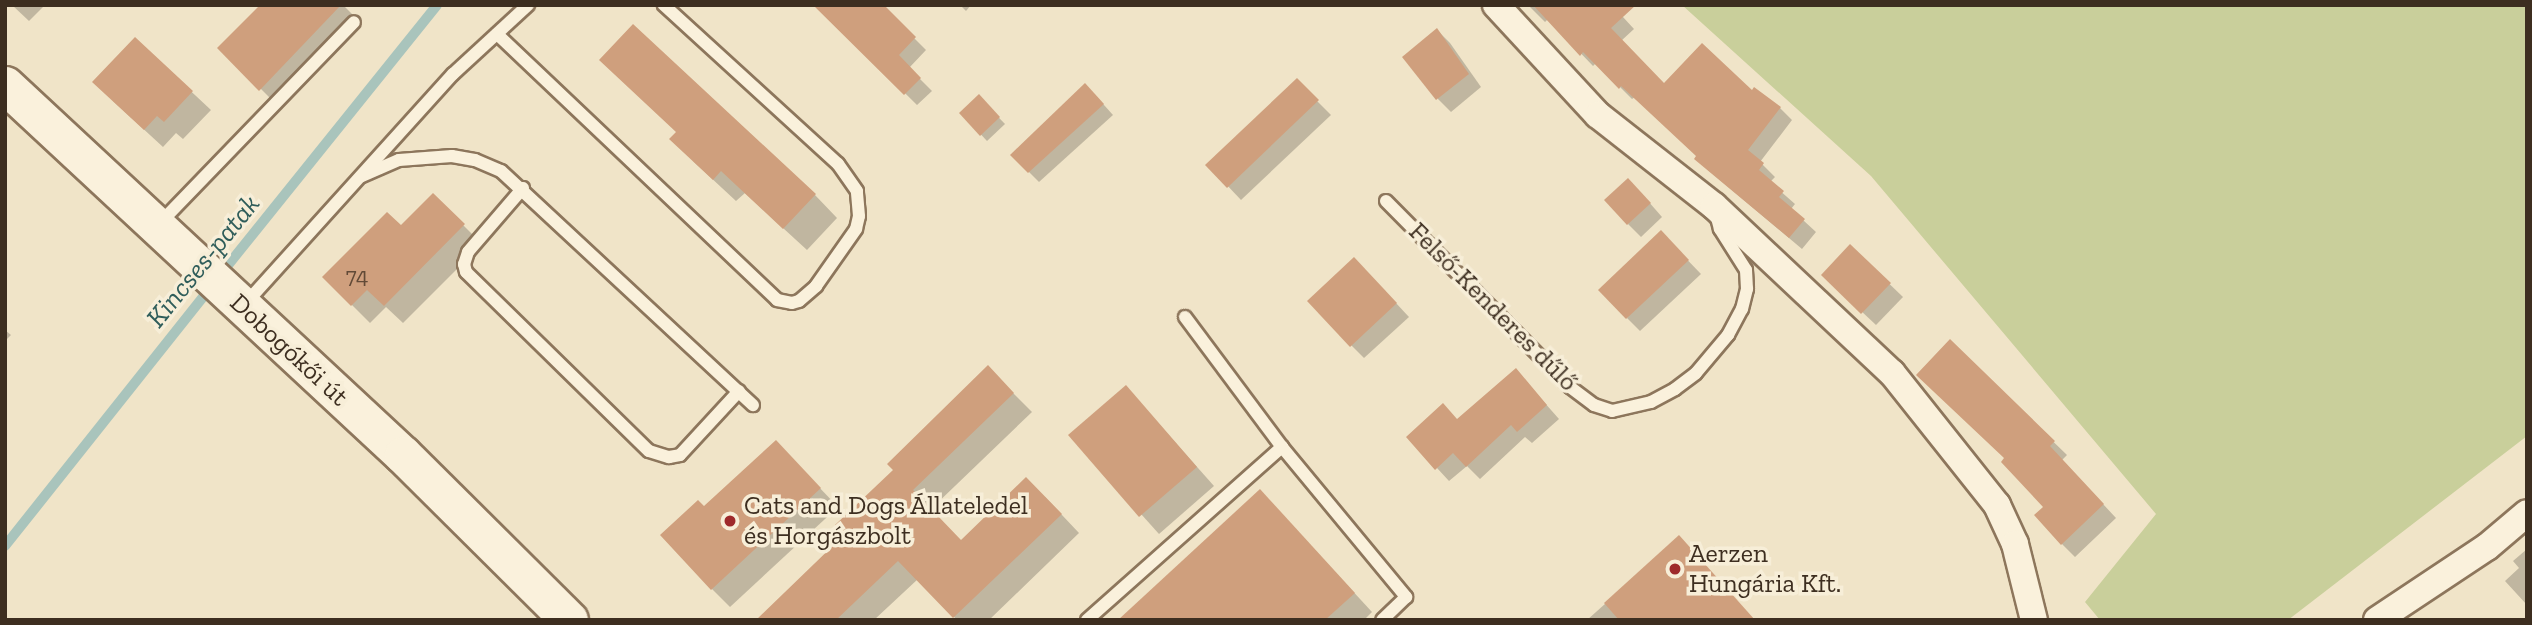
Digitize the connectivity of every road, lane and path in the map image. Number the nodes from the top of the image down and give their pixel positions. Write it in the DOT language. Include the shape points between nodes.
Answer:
graph roads {
  1 [pos="528,5"];
  2 [pos="664,5"];
  3 [pos="1496,5"];
  4 [pos="354,22"];
  5 [pos="497,34"];
  6 [pos="5,85"];
  7 [pos="362,176"];
  8 [pos="523,188"];
  9 [pos="1386,201"];
  10 [pos="1714,206"];
  11 [pos="156,227"];
  12 [pos="223,289"];
  13 [pos="1185,317"];
  14 [pos="740,391"];
  15 [pos="753,405"];
  16 [pos="1282,447"];
  17 [pos="2527,513"];
  18 [pos="569,620"];
  19 [pos="1087,620"];
  20 [pos="1382,620"];
  21 [pos="2034,620"];
  22 [pos="2377,620"];
  1 -- 5 [label="lane"];
  2 -- 5 [label="lane" via="838,164 857,191 856,229 816,286 799,301 777,300"];
  3 -- 10 [label="street" via="1598,115"];
  4 -- 11 [label="lane"];
  5 -- 7 [label="lane" via="453,74"];
  6 -- 11 [label="main road, Dobogókői út"];
  7 -- 8 [label="lane" via="399,160 453,156 488,164"];
  7 -- 12 [label="lane"];
  8 -- 14 [label="lane"];
  8 -- 14 [label="lane" via="468,252 466,272 649,451 669,457 680,454"];
  9 -- 10 [label="lane, Felső-Kenderes dűlő" via="1570,387 1594,405 1612,411 1651,402 1696,373 1728,335 1742,309 1745,270 1720,229"];
  10 -- 21 [label="street" via="1892,373 1997,505 2015,544"];
  11 -- 12 [label="main road, Dobogókői út"];
  12 -- 18 [label="main road, Dobogókői út" via="403,455"];
  13 -- 16 [label="lane"];
  14 -- 15 [label="lane"];
  16 -- 19 [label="lane"];
  16 -- 20 [label="lane" via="1406,597"];
  17 -- 22 [label="street" via="2487,547"];
}
